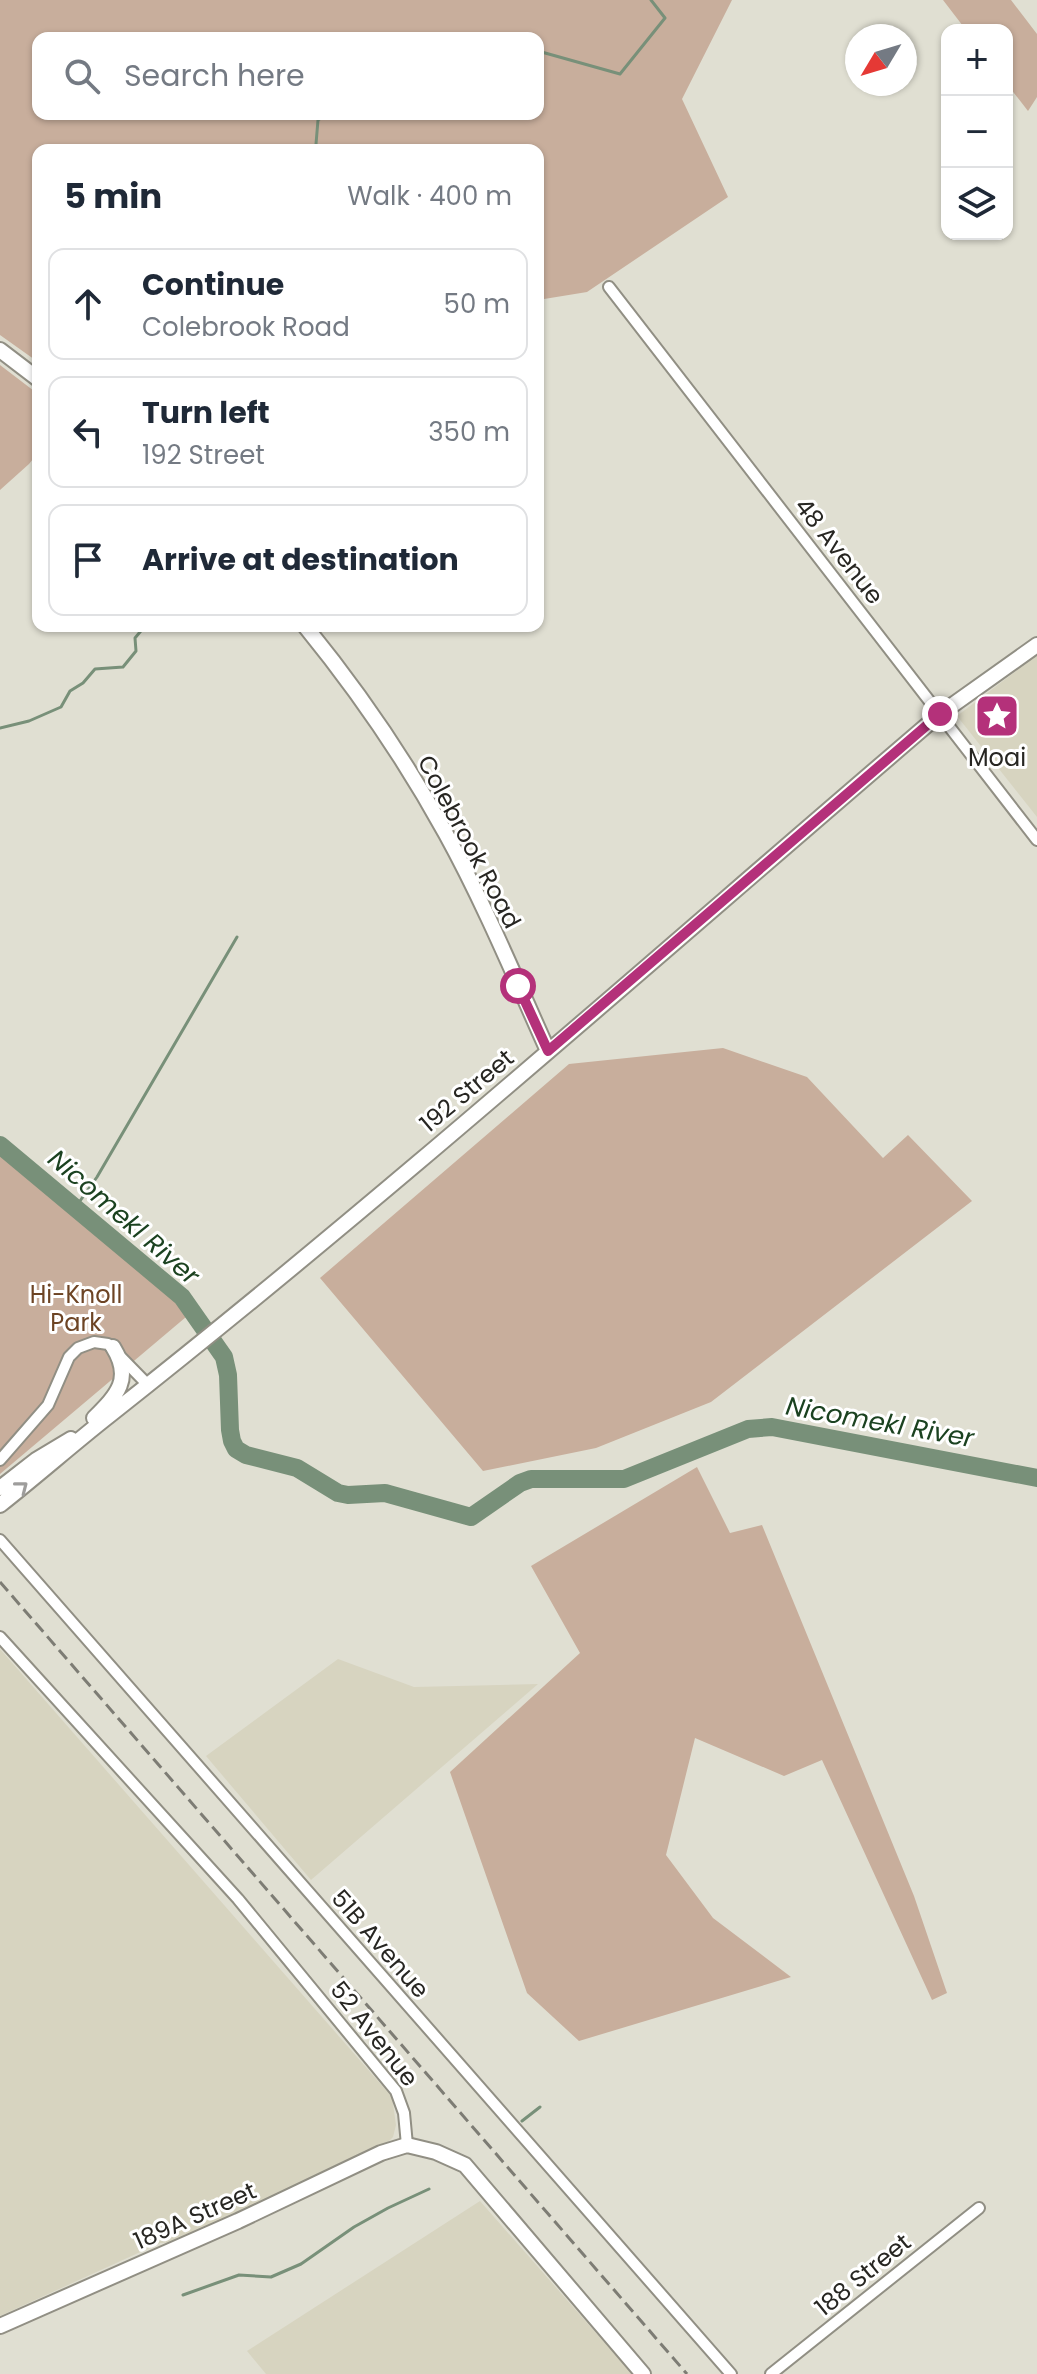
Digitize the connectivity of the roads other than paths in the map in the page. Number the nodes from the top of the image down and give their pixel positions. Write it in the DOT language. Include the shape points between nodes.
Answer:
graph roads {
  1 [pos="609,287"];
  2 [pos="0,350"];
  3 [pos="32,374"];
  4 [pos="310,632"];
  5 [pos="1037,645"];
  6 [pos="940,714"];
  7 [pos="1037,840"];
  8 [pos="548,1051"];
  9 [pos="113,1347"];
  10 [pos="149,1386"];
  11 [pos="109,1416"];
  12 [pos="65,1442"];
  13 [pos="0,1460"];
  14 [pos="40,1465"];
  15 [pos="0,1488"];
  16 [pos="0,1505"];
  17 [pos="0,1540"];
  18 [pos="0,1637"];
  19 [pos="407,2145"];
  20 [pos="979,2208"];
  21 [pos="0,2326"];
  22 [pos="643,2374"];
  23 [pos="731,2374"];
  24 [pos="771,2374"];
  1 -- 6 [label="street, 48 Avenue"];
  2 -- 3 [label="main road"];
  4 -- 8 [label="main road, Colebrook Road" via="360,698 447,835"];
  5 -- 6 [label="main road, 192 Street"];
  6 -- 7 [label="street, 48 Avenue"];
  6 -- 8 [label="main road, 192 Street"];
  8 -- 10 [label="main road, 192 Street"];
  9 -- 10 [label="street"];
  9 -- 12 [label="main road" via="123,1366 123,1382 96,1417"];
  9 -- 13 [label="street" via="94,1342 69,1357 48,1405"];
  10 -- 11 [label="main road, 192 Street"];
  11 -- 12 [label="main road, 192 Street"];
  11 -- 14 [label="main road, 192 Street"];
  12 -- 14 [label="main road, 192 Street"];
  14 -- 15 [label="main road, 192 Street"];
  16 -- 14 [label="main road, 192 Street, one-way"];
  17 -- 23 [label="street, 51B Avenue"];
  18 -- 19 [label="street, 52 Avenue" via="238,1899 396,2091"];
  19 -- 21 [label="main road, 189A Street"];
  19 -- 22 [label="main road" via="465,2165"];
  20 -- 24 [label="street, 188 Street"];
}
